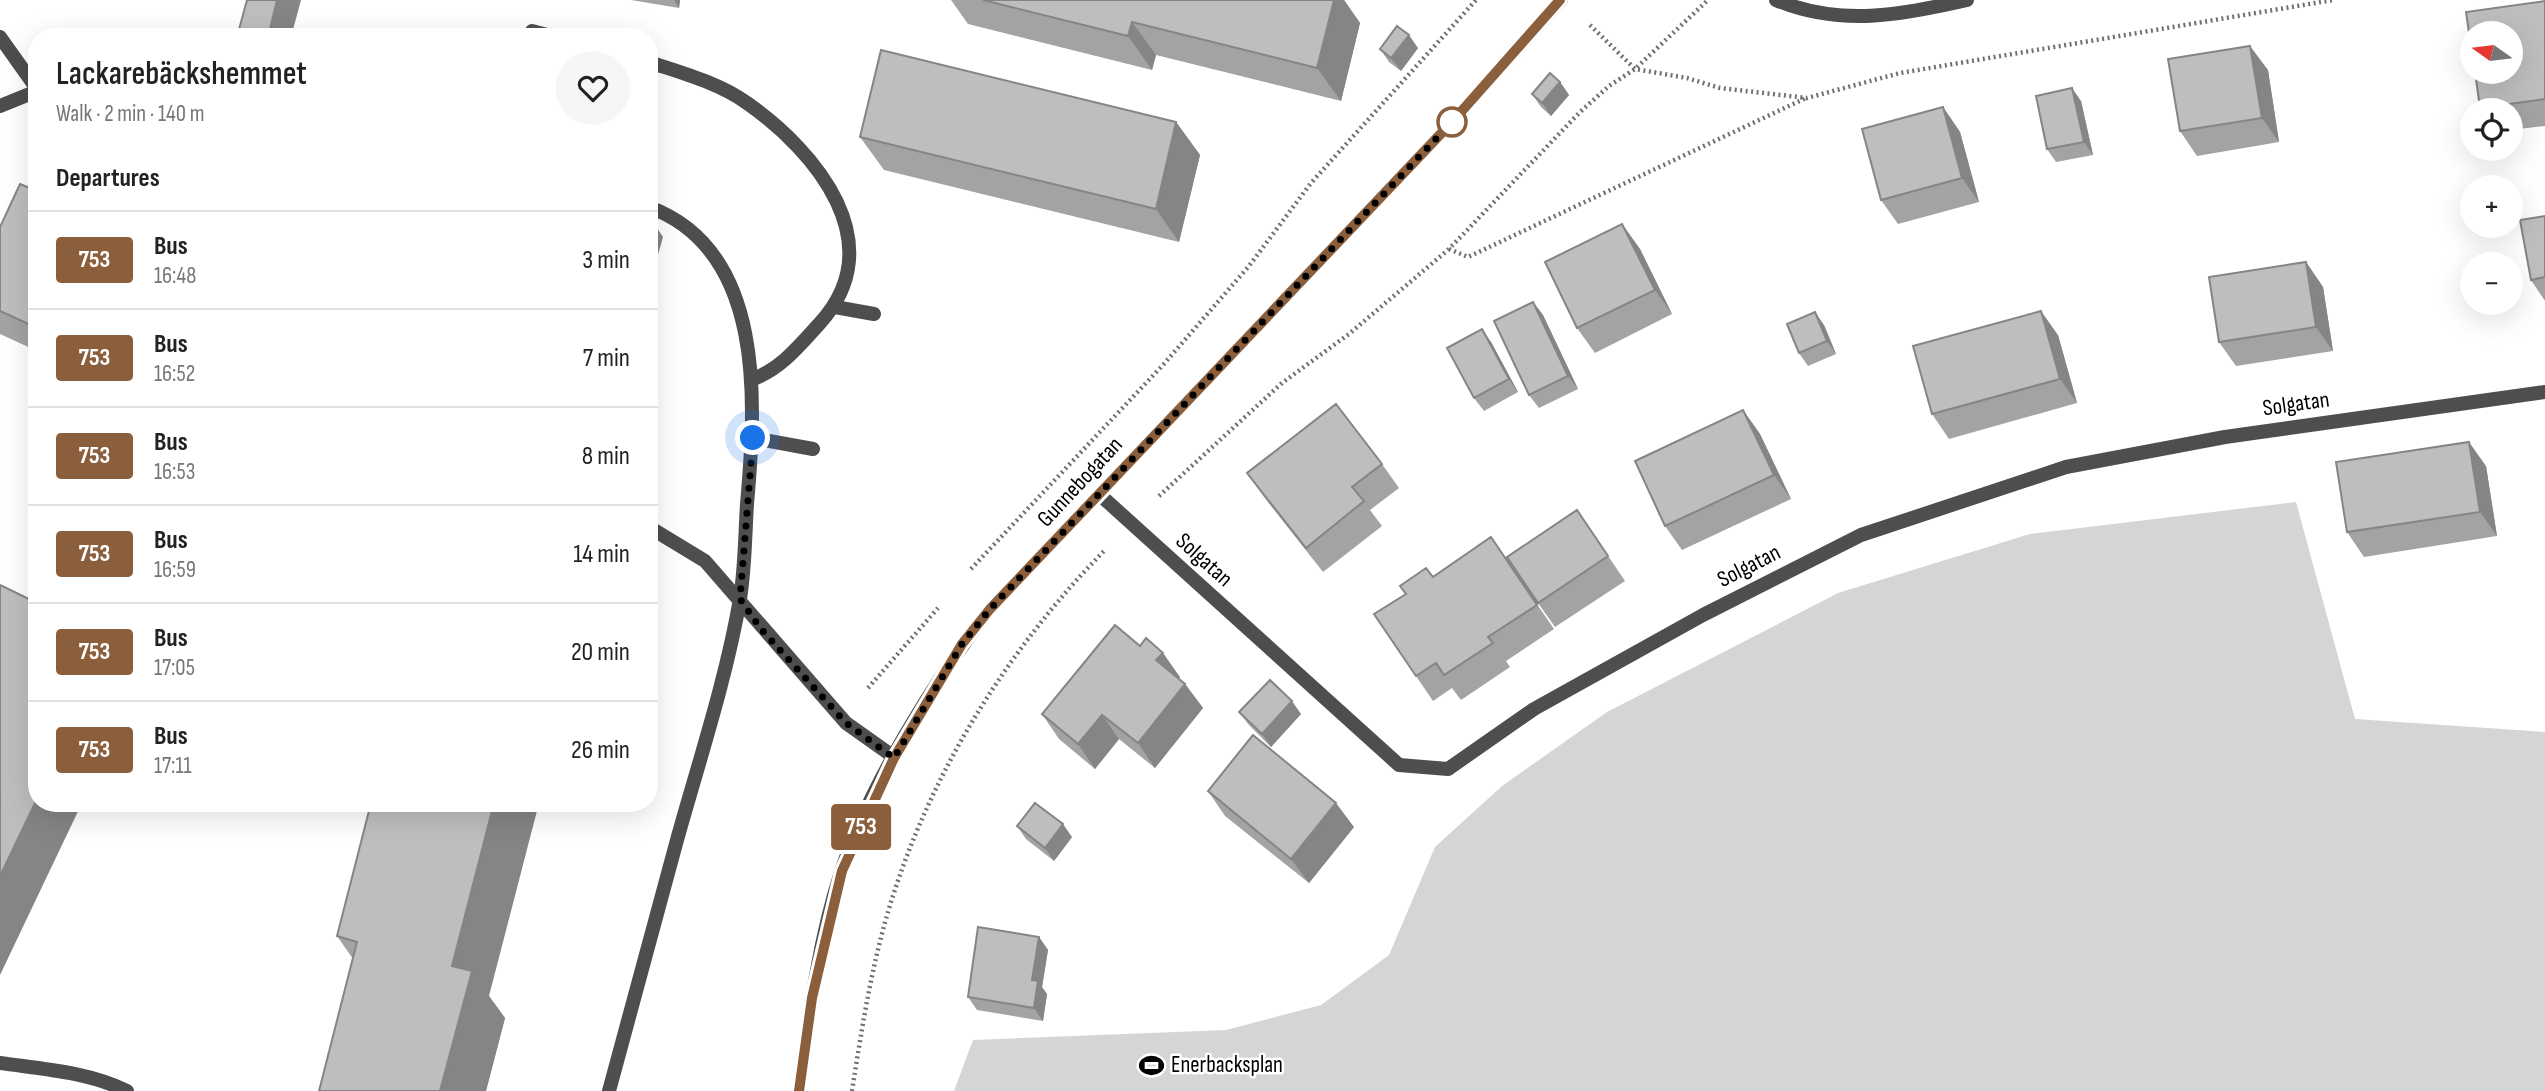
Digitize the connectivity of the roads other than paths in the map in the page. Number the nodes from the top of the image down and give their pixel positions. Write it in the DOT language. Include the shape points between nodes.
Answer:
graph roads {
  1 [pos="1560,0"];
  2 [pos="1776,0"];
  3 [pos="1967,0"];
  4 [pos="0,37"];
  5 [pos="658,65"];
  6 [pos="28,77"];
  7 [pos="28,94"];
  8 [pos="0,106"];
  9 [pos="658,210"];
  10 [pos="835,307"];
  11 [pos="874,314"];
  12 [pos="751,380"];
  13 [pos="2545,392"];
  14 [pos="753,438"];
  15 [pos="813,449"];
  16 [pos="1099,494"];
  17 [pos="658,532"];
  18 [pos="740,599"];
  19 [pos="894,758"];
  20 [pos="0,1063"];
  21 [pos="127,1091"];
  22 [pos="609,1091"];
  23 [pos="799,1091"];
  1 -- 16 [label="street, Gunnebogatan" via="1452,122"];
  2 -- 3 [label="street" via="1795,8 1862,18"];
  4 -- 6 [label="street"];
  5 -- 10 [label="street" via="745,102 781,130 813,164 836,198 850,233 847,275"];
  7 -- 8 [label="street"];
  9 -- 12 [label="street" via="699,234 723,274 743,318"];
  10 -- 11 [label="street"];
  10 -- 12 [label="street" via="788,359 769,374"];
  12 -- 14 [label="street"];
  13 -- 16 [label="street, Solgatan" via="2225,437 2066,467 1861,534 1534,709 1448,769 1399,765"];
  14 -- 15 [label="street"];
  14 -- 18 [label="street"];
  16 -- 19 [label="street, Gunnebogatan" via="969,635"];
  17 -- 18 [label="street" via="705,561"];
  18 -- 19 [label="street" via="761,629 840,716"];
  18 -- 22 [label="street"];
  19 -- 23 [label="street, Gunnebogatan" via="842,871 812,998"];
  20 -- 21 [label="street" via="67,1073"];
}
